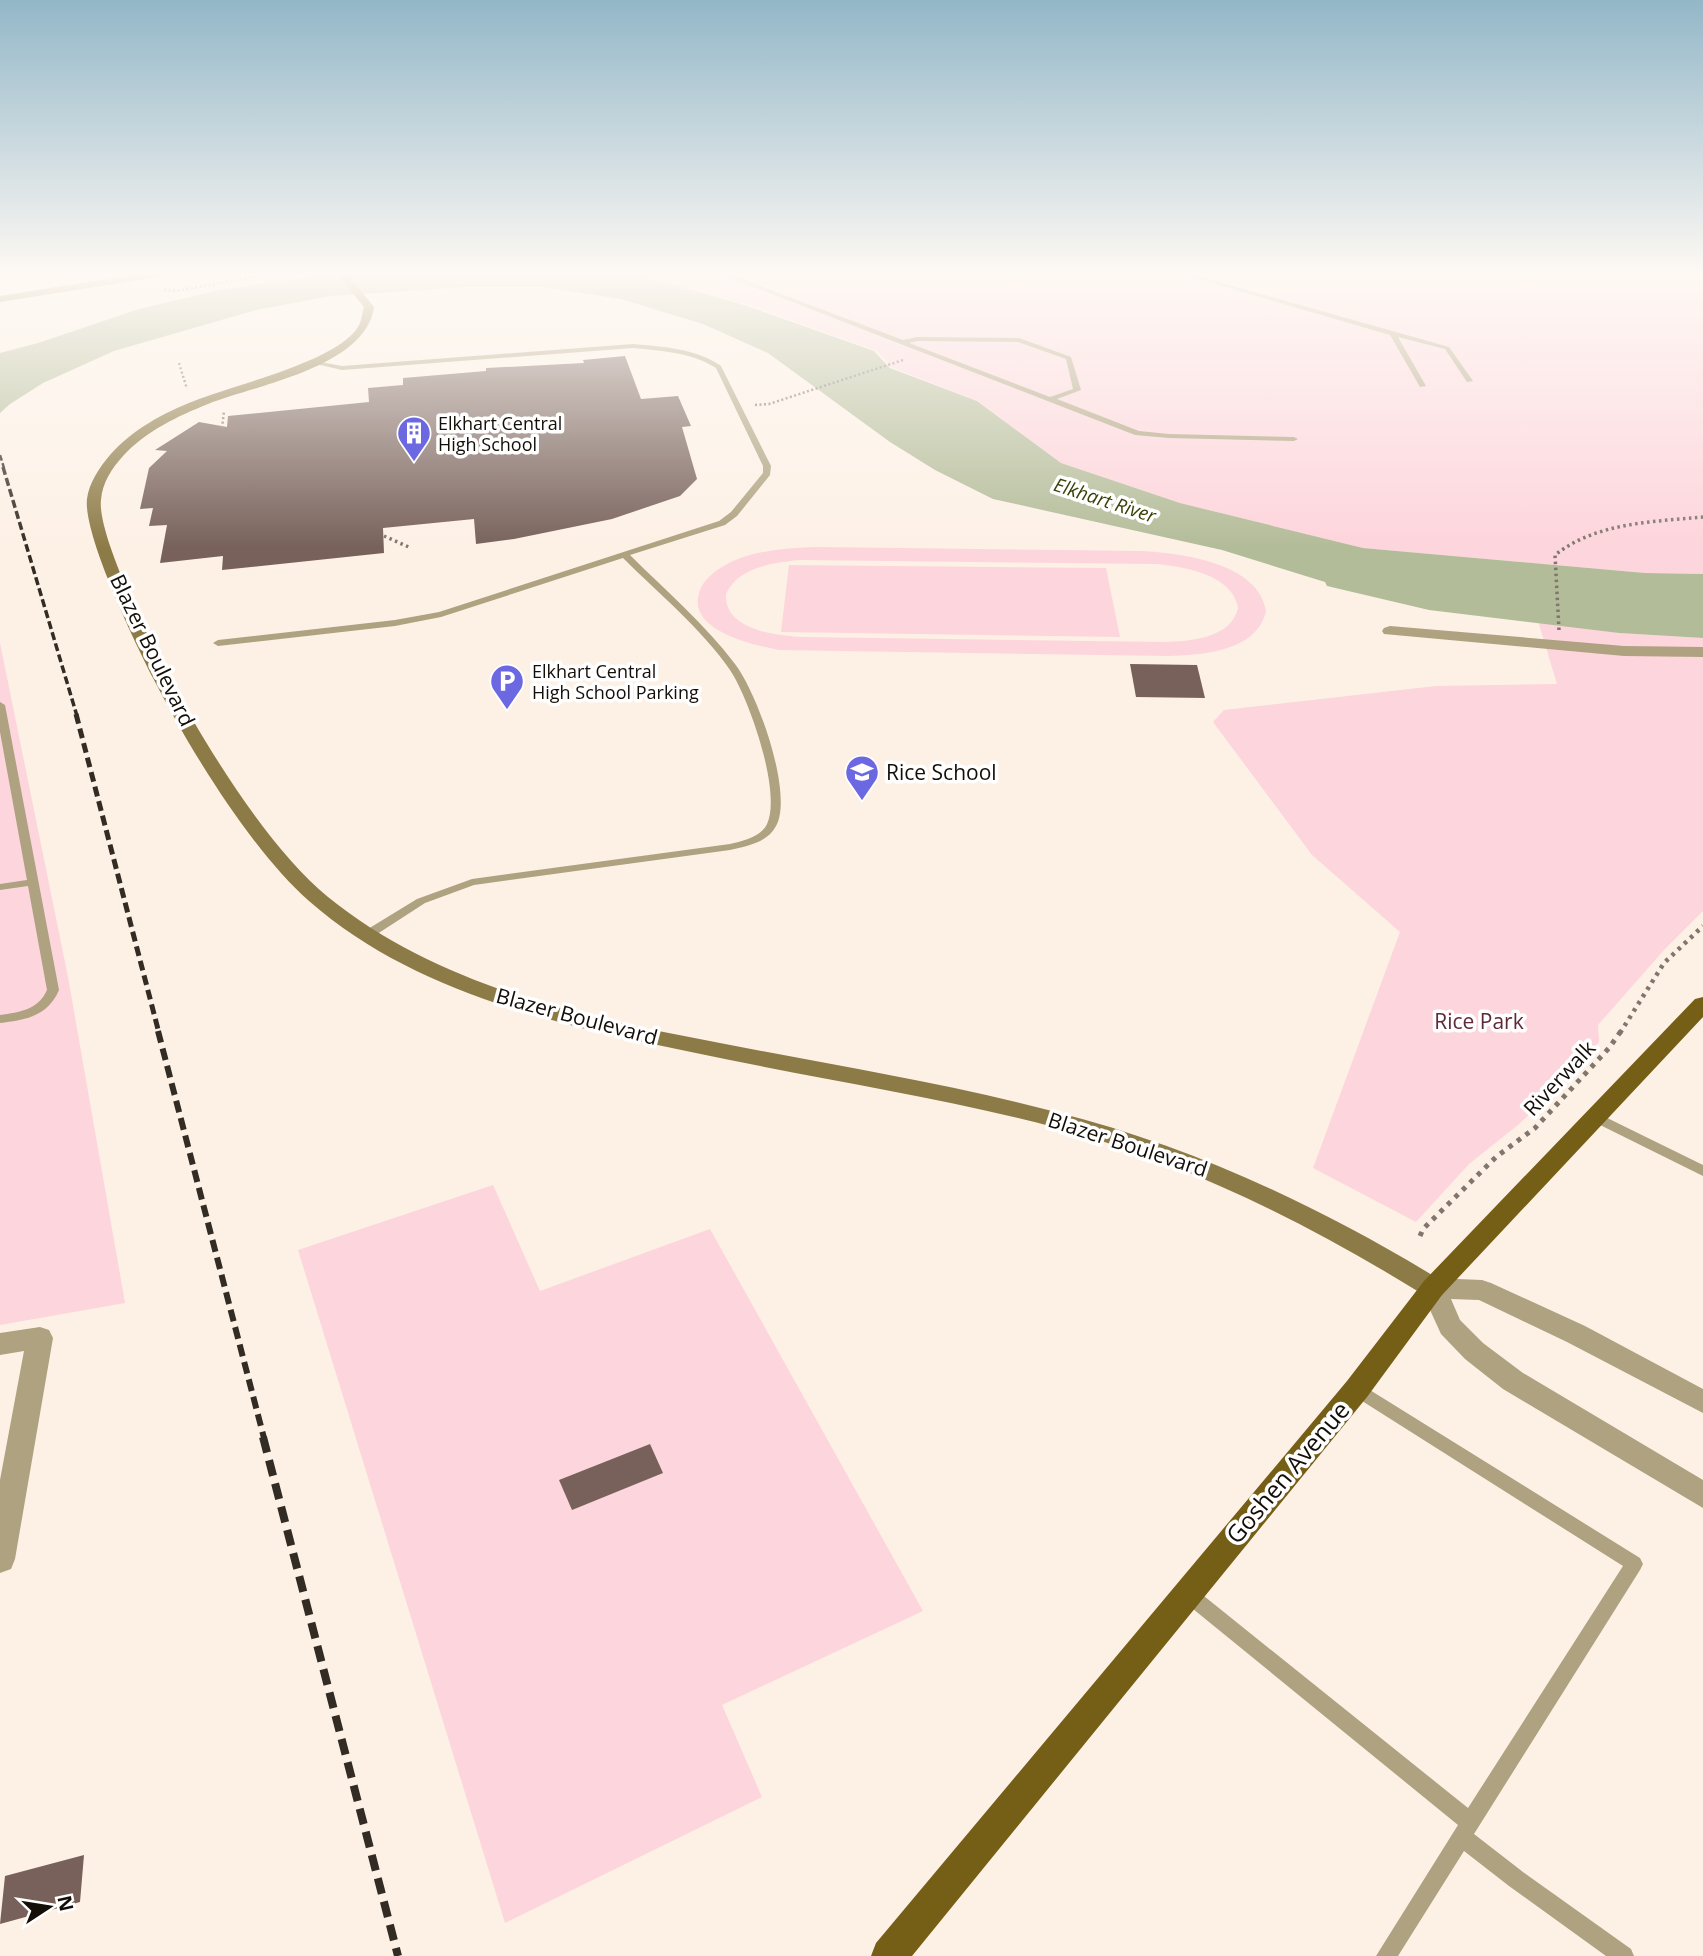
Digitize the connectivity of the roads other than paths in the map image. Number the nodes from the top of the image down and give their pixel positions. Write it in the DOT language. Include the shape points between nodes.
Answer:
graph roads {
  1 [pos="301,365"];
  2 [pos="327,365"];
  3 [pos="377,365"];
  4 [pos="715,365"];
  5 [pos="964,365"];
  6 [pos="1071,365"];
  7 [pos="1410,365"];
  8 [pos="1459,365"];
  9 [pos="1469,381"];
  10 [pos="1422,386"];
  11 [pos="1050,399"];
  12 [pos="1294,439"];
  13 [pos="625,555"];
  14 [pos="1390,631"];
  15 [pos="218,643"];
  16 [pos="1703,652"];
  17 [pos="0,705"];
  18 [pos="5,759"];
  19 [pos="33,882"];
  20 [pos="0,887"];
  21 [pos="368,935"];
  22 [pos="1703,1004"];
  23 [pos="0,1019"];
  24 [pos="1595,1118"];
  25 [pos="1703,1171"];
  26 [pos="1433,1288"];
  27 [pos="0,1345"];
  28 [pos="1357,1388"];
  29 [pos="1703,1402"];
  30 [pos="1703,1495"];
  31 [pos="0,1559"];
  32 [pos="1187,1593"];
  33 [pos="1466,1830"];
  34 [pos="889,1956"];
  35 [pos="1386,1956"];
  36 [pos="1624,1956"];
  1 -- 21 [label="main road, Blazer Boulevard" via="184,409 135,438 106,467 92,500 92,516 164,684 205,754 270,847 320,900"];
  2 -- 3 [label="lane"];
  4 -- 13 [label="lane" via="767,466 763,479 722,523"];
  5 -- 11 [label="lane"];
  6 -- 11 [label="lane" via="1077,390"];
  7 -- 10 [label="lane"];
  8 -- 9 [label="lane"];
  11 -- 12 [label="lane" via="1138,433"];
  13 -- 15 [label="lane" via="420,619"];
  13 -- 21 [label="lane" via="738,675 771,761 774,823 754,840 730,846 472,881 421,901"];
  14 -- 16 [label="street" via="1624,651"];
  17 -- 18 [label="lane"];
  18 -- 19 [label="lane"];
  19 -- 20 [label="lane"];
  19 -- 23 [label="lane" via="53,990 42,1008 26,1016"];
  21 -- 26 [label="main road, Blazer Boulevard" via="484,992 537,1009 656,1038 995,1106 1157,1149 1308,1214"];
  22 -- 24 [label="main road, Goshen Avenue"];
  24 -- 25 [label="lane"];
  24 -- 26 [label="main road, Goshen Avenue"];
  26 -- 28 [label="main road, Goshen Avenue"];
  26 -- 29 [label="street, Blazer Boulevard" via="1482,1290"];
  26 -- 30 [label="street" via="1450,1327 1513,1381"];
  27 -- 31 [label="street" via="40,1338"];
  28 -- 32 [label="main road, Goshen Avenue"];
  28 -- 33 [label="lane" via="1634,1564"];
  32 -- 33 [label="lane"];
  32 -- 34 [label="main road, Goshen Avenue"];
  33 -- 35 [label="lane"];
  33 -- 36 [label="lane" via="1516,1880"];
}
